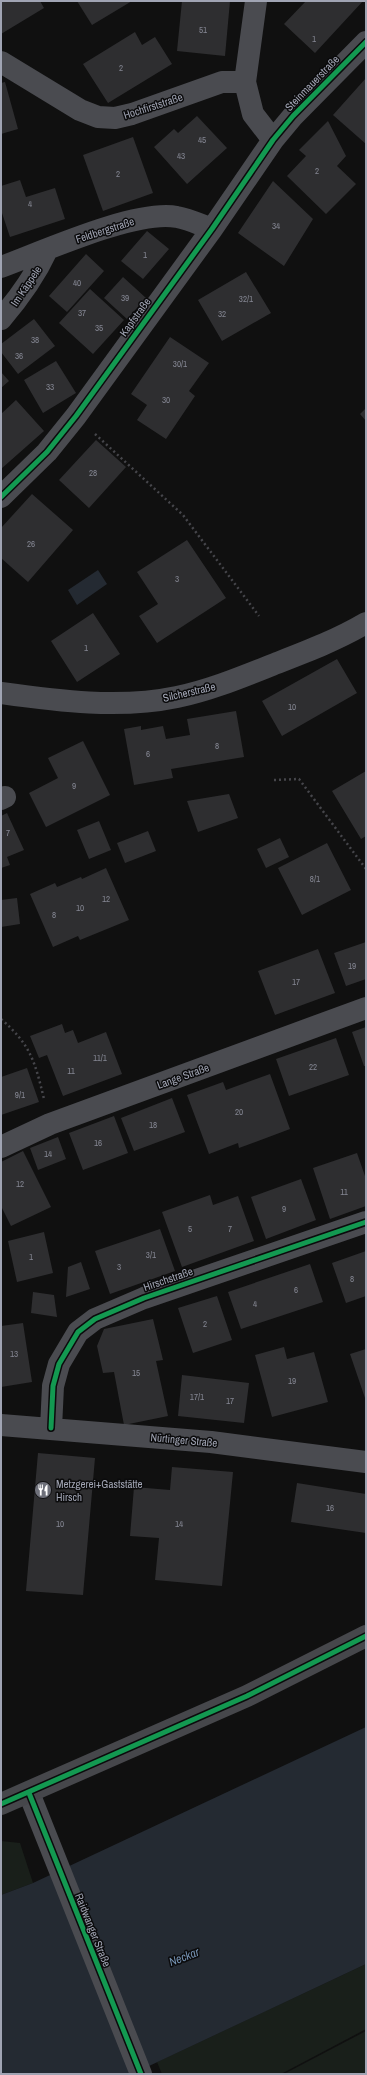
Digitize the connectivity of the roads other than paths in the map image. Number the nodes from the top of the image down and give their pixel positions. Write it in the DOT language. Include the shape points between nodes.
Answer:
graph roads {
  1 [pos="256,1"];
  2 [pos="366,42"];
  3 [pos="1,62"];
  4 [pos="245,82"];
  5 [pos="273,140"];
  6 [pos="212,229"];
  7 [pos="47,250"];
  8 [pos="1,267"];
  9 [pos="1,319"];
  10 [pos="1,497"];
  11 [pos="366,623"];
  12 [pos="1,693"];
  13 [pos="366,1008"];
  14 [pos="1,1146"];
  15 [pos="366,1222"];
  16 [pos="1,1425"];
  17 [pos="51,1428"];
  18 [pos="366,1462"];
  19 [pos="366,1636"];
  20 [pos="29,1793"];
  21 [pos="1,1804"];
  22 [pos="141,2074"];
  1 -- 4 [label="street"];
  2 -- 5 [label="street, Steinmauerstraße" via="293,116"];
  3 -- 4 [label="street, Hochfirststraße" via="80,110 98,117 114,118 132,114 222,82"];
  4 -- 5 [label="street" via="253,114"];
  5 -- 6 [label="street, Kapfstraße"];
  6 -- 7 [label="street, Feldbergstraße" via="177,217 148,217 101,230"];
  6 -- 10 [label="street, Kapfstraße" via="76,416 47,452"];
  7 -- 8 [label="street, Feldbergstraße"];
  7 -- 9 [label="street, Im Käppele" via="24,293"];
  11 -- 12 [label="street, Silcherstraße" via="338,639 238,679 175,697 134,702 83,702 46,700"];
  13 -- 14 [label="street, Lange Straße" via="50,1124"];
  15 -- 17 [label="street, Hirschstraße" via="144,1298 95,1319 78,1332 59,1364 53,1386"];
  16 -- 17 [label="street, Nürtinger Straße"];
  17 -- 18 [label="street, Nürtinger Straße" via="211,1442"];
  19 -- 20 [label="main road" via="247,1696"];
  20 -- 21 [label="main road"];
  20 -- 22 [label="street, Raidwanger Straße"];
}
